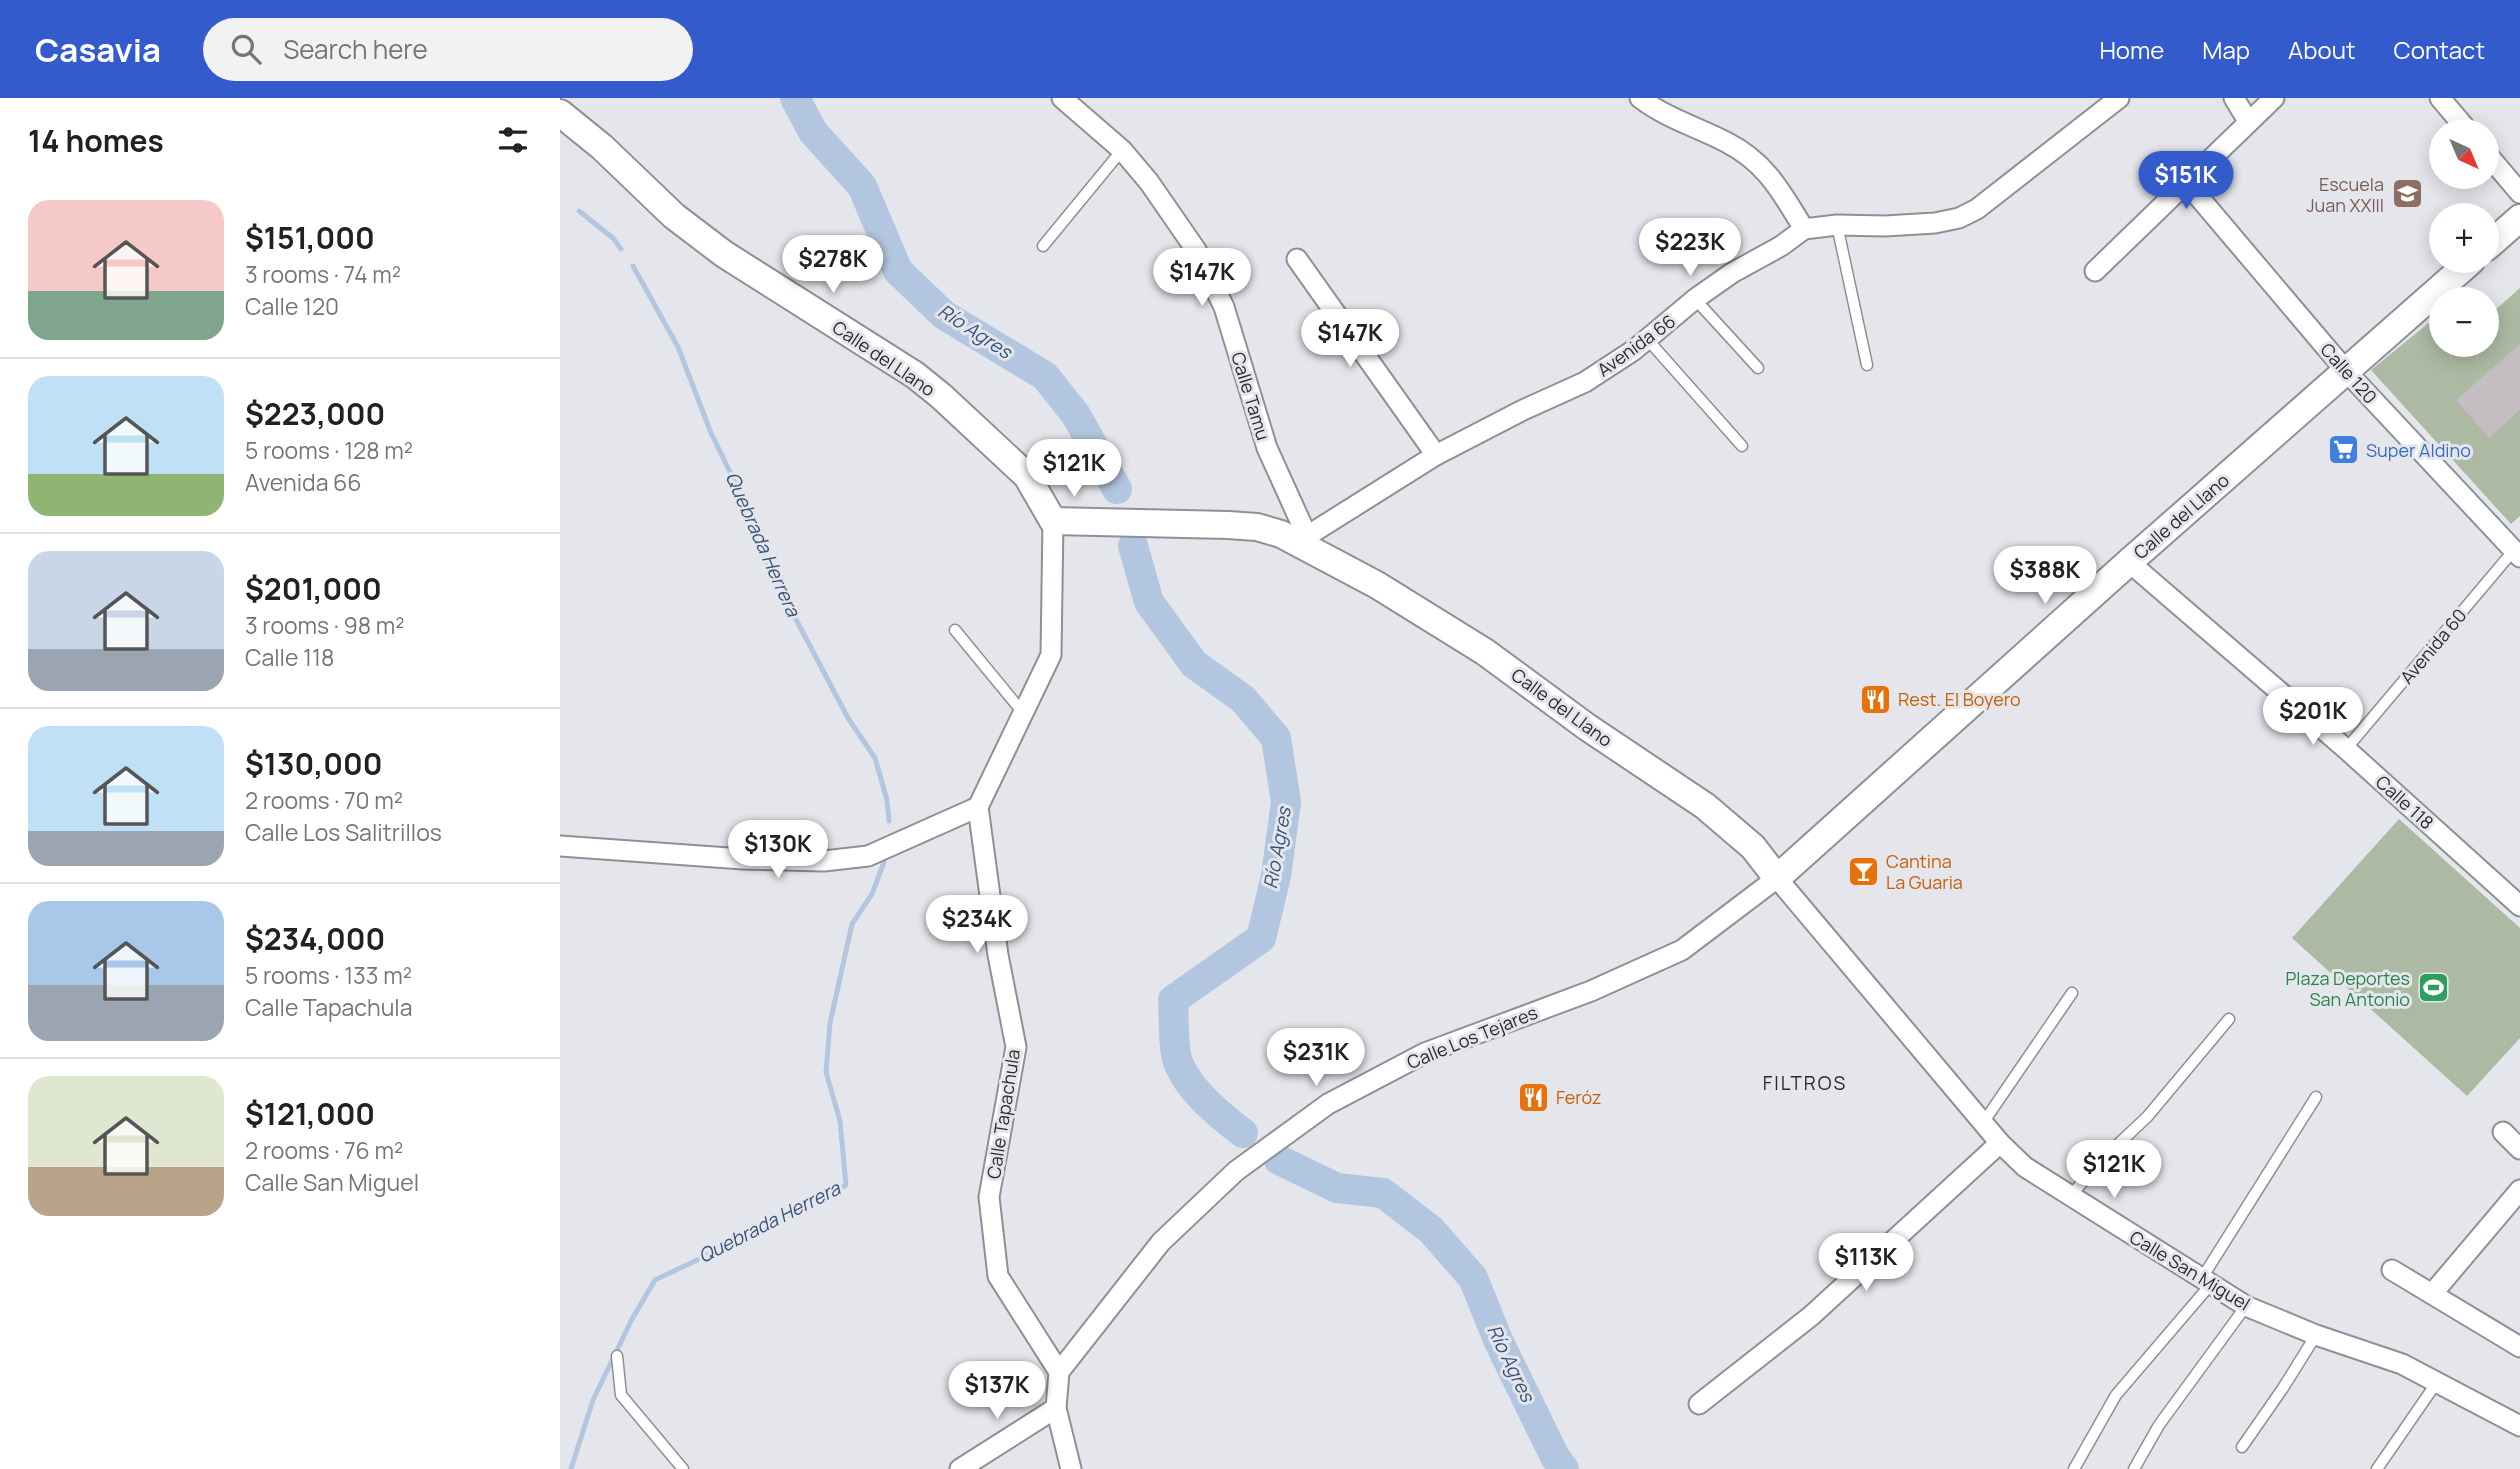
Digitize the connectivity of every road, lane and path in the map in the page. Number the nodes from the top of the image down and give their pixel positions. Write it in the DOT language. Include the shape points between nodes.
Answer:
graph roads {
  1 [pos="1062,98"];
  2 [pos="1640,98"];
  3 [pos="2119,98"];
  4 [pos="2234,98"];
  5 [pos="2274,98"];
  6 [pos="2440,98"];
  7 [pos="560,113"];
  8 [pos="2458,119"];
  9 [pos="2248,121"];
  10 [pos="1122,150"];
  11 [pos="2499,168"];
  12 [pos="2186,182"];
  13 [pos="2520,193"];
  14 [pos="2520,218"];
  15 [pos="1837,225"];
  16 [pos="1804,229"];
  17 [pos="2499,236"];
  18 [pos="1043,246"];
  19 [pos="1297,259"];
  20 [pos="2095,271"];
  21 [pos="2457,273"];
  22 [pos="1695,299"];
  23 [pos="1648,340"];
  24 [pos="1867,365"];
  25 [pos="1758,368"];
  26 [pos="2346,371"];
  27 [pos="1742,446"];
  28 [pos="1436,455"];
  29 [pos="1053,521"];
  30 [pos="1301,538"];
  31 [pos="2518,551"];
  32 [pos="2129,562"];
  33 [pos="955,630"];
  34 [pos="1024,714"];
  35 [pos="2346,749"];
  36 [pos="978,807"];
  37 [pos="560,846"];
  38 [pos="1777,878"];
  39 [pos="2520,906"];
  40 [pos="2072,993"];
  41 [pos="2229,1018"];
  42 [pos="2316,1097"];
  43 [pos="1983,1123"];
  44 [pos="2503,1132"];
  45 [pos="2000,1143"];
  46 [pos="2520,1149"];
  47 [pos="2520,1189"];
  48 [pos="2069,1196"];
  49 [pos="2392,1270"];
  50 [pos="2207,1281"];
  51 [pos="2432,1294"];
  52 [pos="2246,1306"];
  53 [pos="2316,1335"];
  54 [pos="2520,1347"];
  55 [pos="617,1356"];
  56 [pos="1059,1372"];
  57 [pos="2438,1382"];
  58 [pos="1699,1404"];
  59 [pos="1056,1408"];
  60 [pos="2520,1426"];
  61 [pos="2242,1447"];
  62 [pos="683,1469"];
  63 [pos="960,1469"];
  64 [pos="1072,1469"];
  65 [pos="2074,1469"];
  66 [pos="2134,1469"];
  67 [pos="2377,1469"];
  1 -- 10 [label="street, Calle Tamu"];
  2 -- 16 [label="street" via="1749,156 1772,177"];
  3 -- 15 [label="street, Avenida 66" via="1977,209 1959,218 1885,226"];
  4 -- 9 [label="street"];
  5 -- 9 [label="street"];
  6 -- 8 [label="street"];
  7 -- 29 [label="main road, Calle del Llano" via="602,146 674,216 724,254 941,396 1027,476"];
  9 -- 12 [label="street"];
  10 -- 18 [label="lane"];
  10 -- 30 [label="street, Calle Tamu" via="1196,250 1224,307 1267,448"];
  11 -- 13 [label="street"];
  12 -- 20 [label="street"];
  12 -- 26 [label="street, Calle 120"];
  14 -- 17 [label="main road"];
  15 -- 16 [label="street, Avenida 66"];
  15 -- 24 [label="lane"];
  16 -- 22 [label="street, Avenida 66"];
  19 -- 28 [label="street"];
  21 -- 26 [label="main road, Calle del Llano"];
  22 -- 23 [label="street, Avenida 66"];
  22 -- 25 [label="lane"];
  23 -- 27 [label="lane"];
  23 -- 28 [label="street, Avenida 66" via="1585,382"];
  26 -- 31 [label="street, Calle 120"];
  26 -- 32 [label="main road, Calle del Llano"];
  28 -- 30 [label="street, Avenida 66"];
  29 -- 30 [label="main road, Calle del Llano" via="1257,527"];
  29 -- 34 [label="street" via="1051,655"];
  30 -- 38 [label="main road, Calle del Llano" via="1485,652 1704,806 1753,847"];
  31 -- 35 [label="lane, Avenida 60"];
  32 -- 35 [label="street, Calle 118"];
  32 -- 38 [label="main road, Calle del Llano"];
  33 -- 34 [label="lane"];
  34 -- 36 [label="street"];
  35 -- 39 [label="street, Calle 118"];
  36 -- 37 [label="street" via="867,856 824,861"];
  36 -- 56 [label="street, Calle Tapachula" via="1016,1047 989,1197 998,1276"];
  38 -- 43 [label="street, Calle San Miguel"];
  38 -- 56 [label="street, Calle Los Tejares" via="1682,950 1591,991 1425,1053 1328,1104 1236,1171 1161,1242"];
  40 -- 43 [label="lane"];
  41 -- 48 [label="lane" via="2147,1117"];
  42 -- 50 [label="lane"];
  43 -- 45 [label="street, Calle San Miguel"];
  44 -- 46 [label="street"];
  45 -- 48 [label="street, Calle San Miguel" via="2025,1167"];
  45 -- 58 [label="street" via="1811,1316"];
  47 -- 51 [label="street"];
  48 -- 50 [label="street, Calle San Miguel"];
  49 -- 51 [label="street"];
  50 -- 52 [label="street, Calle San Miguel"];
  50 -- 65 [label="lane" via="2116,1395"];
  51 -- 54 [label="street"];
  52 -- 53 [label="street, Calle San Miguel"];
  52 -- 66 [label="lane" via="2159,1425"];
  53 -- 57 [label="street, Calle San Miguel" via="2402,1364"];
  53 -- 61 [label="lane"];
  55 -- 62 [label="lane" via="621,1395"];
  56 -- 59 [label="street"];
  57 -- 60 [label="street, Calle San Miguel"];
  57 -- 67 [label="lane"];
  59 -- 63 [label="street"];
  59 -- 64 [label="street"];
}
